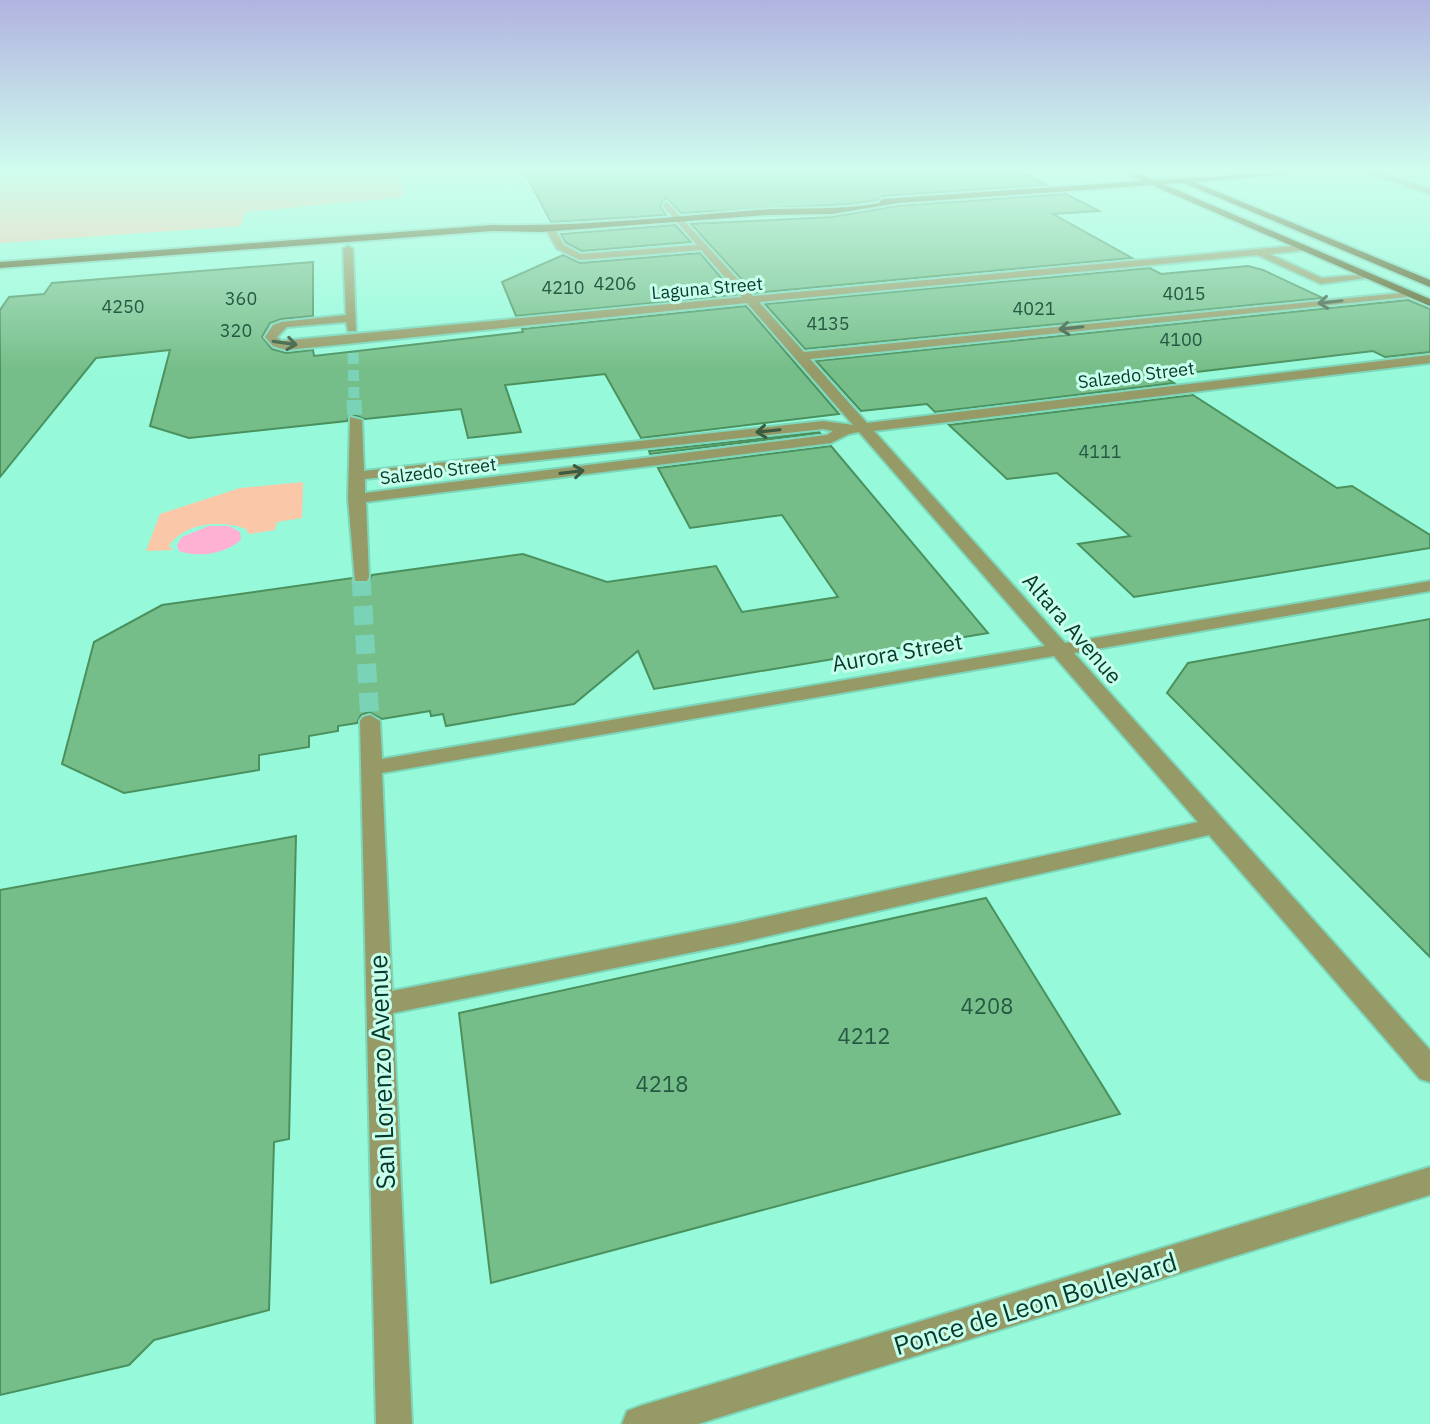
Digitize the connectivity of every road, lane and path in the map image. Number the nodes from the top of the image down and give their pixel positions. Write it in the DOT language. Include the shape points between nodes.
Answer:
graph roads {
  1 [pos="365,237"];
  2 [pos="492,237"];
  3 [pos="553,237"];
  4 [pos="696,237"];
  5 [pos="1279,237"];
  6 [pos="1319,237"];
  7 [pos="705,247"];
  8 [pos="1303,248"];
  9 [pos="348,249"];
  10 [pos="1258,252"];
  11 [pos="234,260"];
  12 [pos="0,265"];
  13 [pos="1369,277"];
  14 [pos="1430,284"];
  15 [pos="1407,294"];
  16 [pos="753,300"];
  17 [pos="1430,303"];
  18 [pos="351,318"];
  19 [pos="353,343"];
  20 [pos="803,356"];
  21 [pos="1430,359"];
  22 [pos="1192,373"];
  23 [pos="1209,385"];
  24 [pos="355,420"];
  25 [pos="855,428"];
  26 [pos="519,459"];
  27 [pos="356,476"];
  28 [pos="525,478"];
  29 [pos="356,499"];
  30 [pos="361,577"];
  31 [pos="1430,586"];
  32 [pos="1061,649"];
  33 [pos="370,721"];
  34 [pos="372,768"];
  35 [pos="1216,826"];
  36 [pos="378,1005"];
  37 [pos="1430,1070"];
  38 [pos="1430,1181"];
  39 [pos="394,1424"];
  40 [pos="640,1424"];
  1 -- 12 [label="main road"];
  2 -- 9 [label="main road"];
  3 -- 7 [label="street" via="580,257"];
  4 -- 7 [label="street, Altara Avenue"];
  5 -- 8 [label="main road"];
  6 -- 14 [label="main road"];
  7 -- 16 [label="street, Altara Avenue"];
  8 -- 10 [label="street, Laguna Street"];
  8 -- 13 [label="main road"];
  9 -- 11 [label="main road"];
  9 -- 18 [label="street"];
  10 -- 13 [label="street" via="1321,281"];
  10 -- 16 [label="street, Laguna Street"];
  13 -- 15 [label="main road"];
  15 -- 17 [label="main road"];
  15 -- 20 [label="street, one-way"];
  16 -- 19 [label="street, Laguna Street"];
  16 -- 20 [label="street, Altara Avenue"];
  18 -- 19 [label="street"];
  18 -- 19 [label="street, Laguna Street, one-way" via="285,324 277,327 271,341 286,346"];
  20 -- 25 [label="street, Altara Avenue"];
  21 -- 23 [label="street, Salzedo Street"];
  22 -- 23 [label="street"];
  23 -- 25 [label="street, Salzedo Street"];
  24 -- 27 [label="street"];
  25 -- 26 [label="street, Salzedo Street, one-way" via="823,425"];
  28 -- 25 [label="street, Salzedo Street, one-way" via="831,439"];
  25 -- 32 [label="street, Altara Avenue"];
  26 -- 27 [label="street, Salzedo Street"];
  26 -- 28 [label="street, Salzedo Street"];
  27 -- 29 [label="street"];
  28 -- 29 [label="street, Salzedo Street"];
  29 -- 30 [label="street"];
  31 -- 32 [label="street, Aurora Street"];
  32 -- 34 [label="street, Aurora Street"];
  32 -- 35 [label="street, Altara Avenue"];
  33 -- 34 [label="street, San Lorenzo Avenue"];
  34 -- 36 [label="street, San Lorenzo Avenue"];
  35 -- 36 [label="street" via="738,933"];
  35 -- 37 [label="street, Altara Avenue"];
  36 -- 39 [label="street, San Lorenzo Avenue"];
  38 -- 40 [label="street, Ponce de Leon Boulevard"];
}
